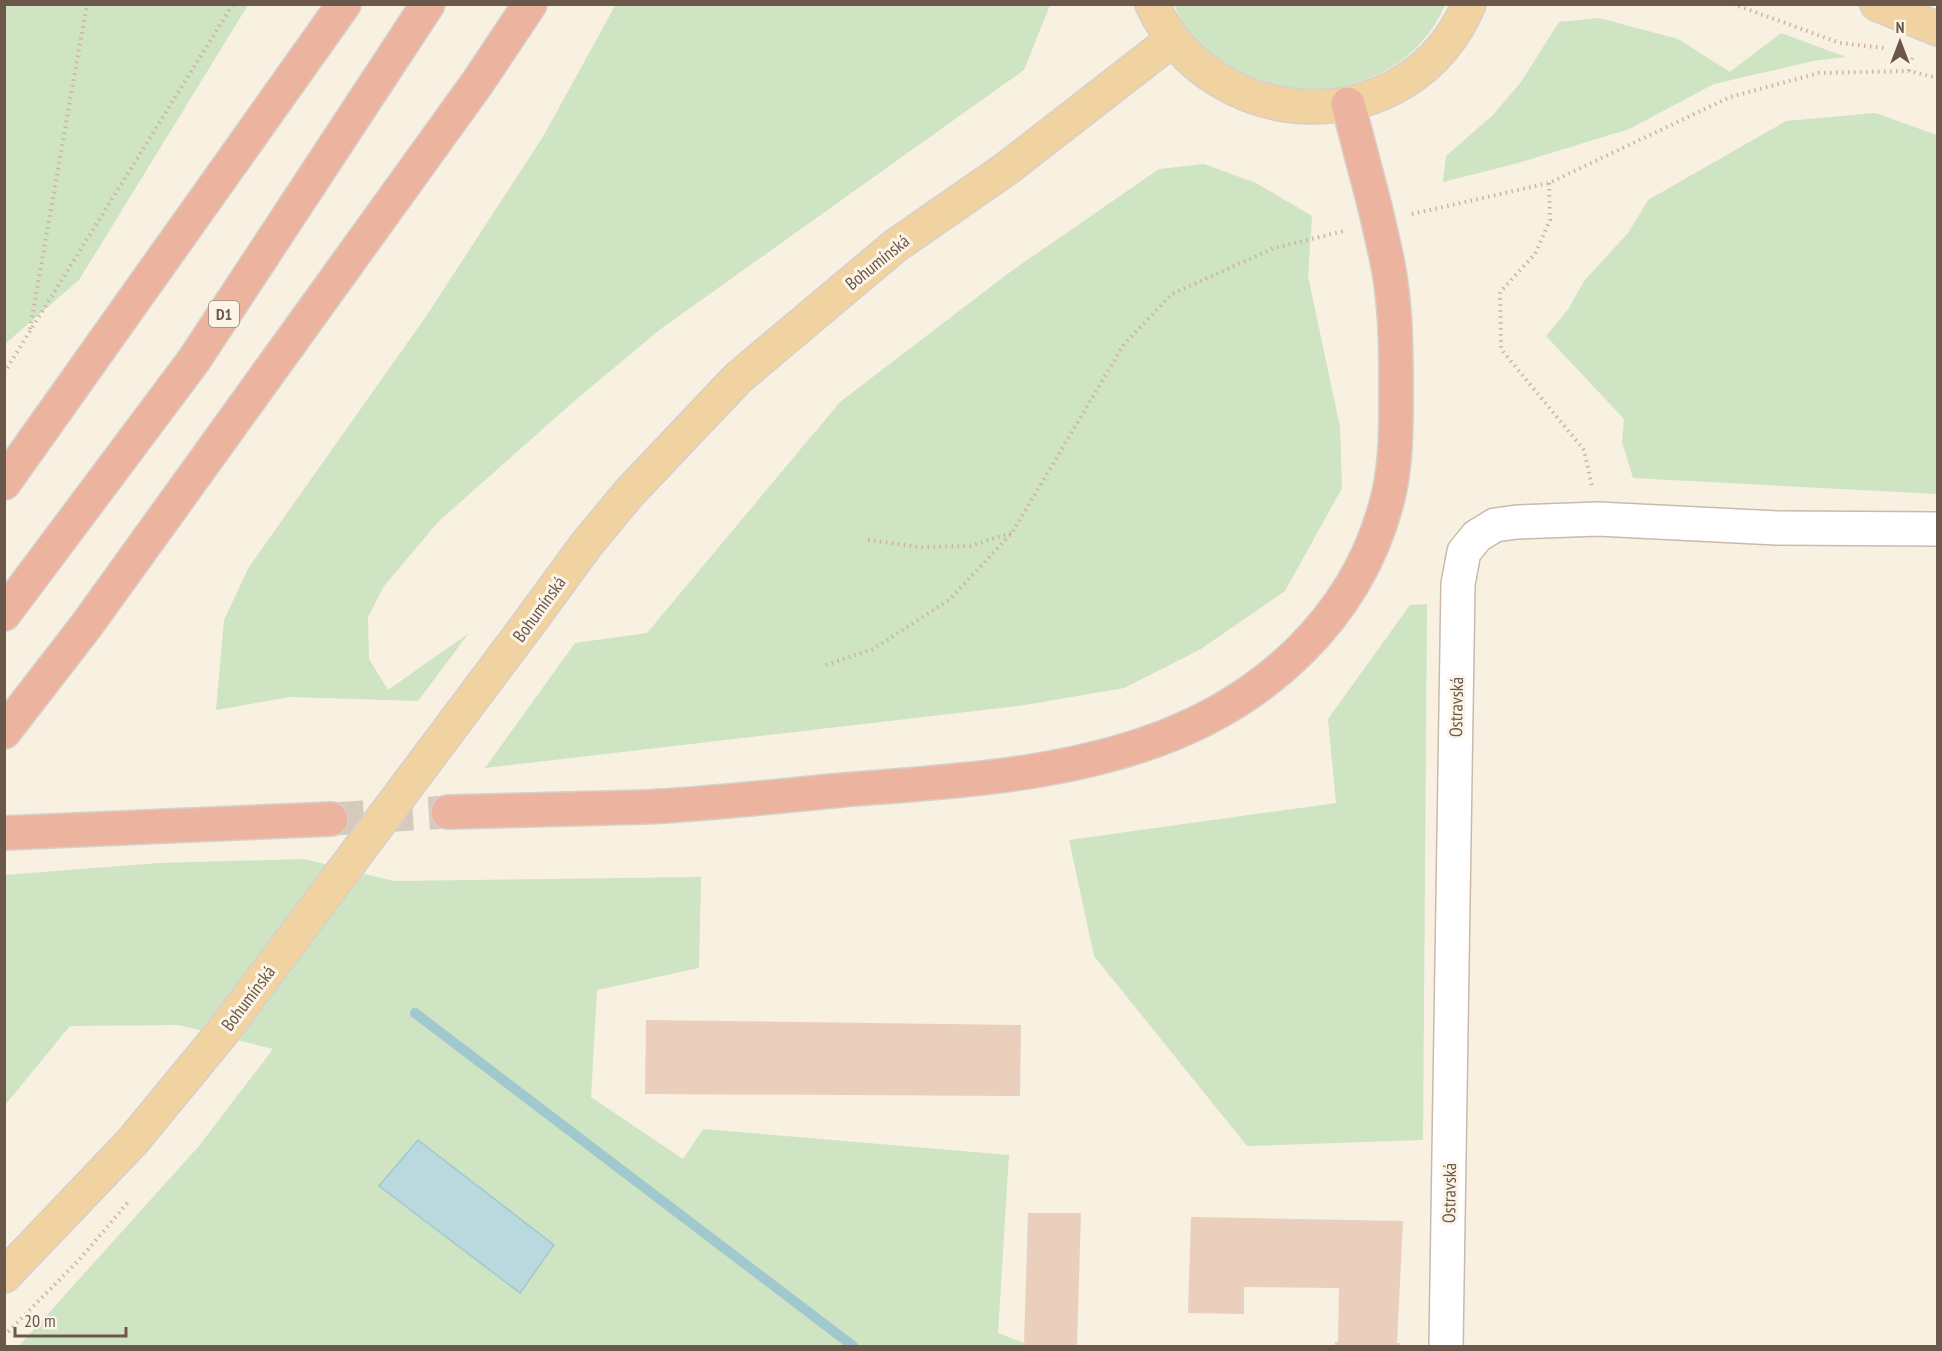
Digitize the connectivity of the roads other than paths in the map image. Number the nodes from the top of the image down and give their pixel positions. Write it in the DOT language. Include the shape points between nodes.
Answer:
graph roads {
  1 [pos="344,4"];
  2 [pos="428,4"];
  3 [pos="530,4"];
  4 [pos="1152,4"];
  5 [pos="1469,4"];
  6 [pos="1877,4"];
  7 [pos="1938,29"];
  8 [pos="1172,40"];
  9 [pos="1348,104"];
  10 [pos="4,483"];
  11 [pos="1938,529"];
  12 [pos="4,614"];
  13 [pos="4,732"];
  14 [pos="448,812"];
  15 [pos="331,819"];
  16 [pos="4,833"];
  17 [pos="4,1276"];
  18 [pos="1446,1347"];
  1 -- 10 [label="highway"];
  2 -- 12 [label="highway, D1" via="194,360"];
  3 -- 13 [label="highway" via="86,626"];
  4 -- 8 [label="main road"];
  5 -- 9 [label="main road" via="1452,34 1417,71 1380,93"];
  6 -- 7 [label="main road"];
  8 -- 9 [label="main road" via="1194,64 1221,84 1251,98 1282,106 1316,108"];
  8 -- 17 [label="main road, Bohumínská, bridge" via="1006,169 895,246 738,378 629,493 586,545 221,1034 132,1142"];
  9 -- 14 [label="highway, bridge" via="1394,288 1393,468 1384,514 1368,554 1339,607 1314,639 1281,670 1244,698 1185,729 1140,746 1036,771 648,806"];
  11 -- 18 [label="street, Ostravská" via="1778,528 1598,519 1517,522 1495,525 1477,536 1464,552 1458,584"];
  15 -- 16 [label="highway"];
}
